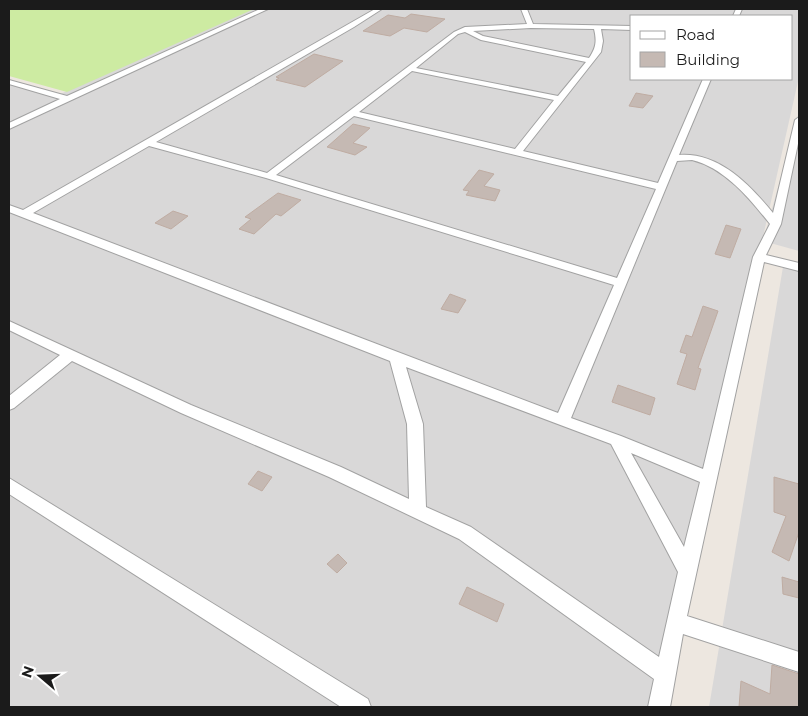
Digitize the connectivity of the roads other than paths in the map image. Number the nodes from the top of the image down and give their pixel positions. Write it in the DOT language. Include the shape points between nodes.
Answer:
graph roads {
  1 [pos="265,9"];
  2 [pos="379,9"];
  3 [pos="524,9"];
  4 [pos="532,26"];
  5 [pos="597,28"];
  6 [pos="630,28"];
  7 [pos="465,29"];
  8 [pos="589,60"];
  9 [pos="411,69"];
  10 [pos="707,80"];
  11 [pos="9,82"];
  12 [pos="68,99"];
  13 [pos="559,99"];
  14 [pos="352,113"];
  15 [pos="799,120"];
  16 [pos="9,126"];
  17 [pos="148,143"];
  18 [pos="517,153"];
  19 [pos="672,159"];
  20 [pos="269,176"];
  21 [pos="661,187"];
  22 [pos="9,208"];
  23 [pos="24,214"];
  24 [pos="776,224"];
  25 [pos="759,257"];
  26 [pos="799,267"];
  27 [pos="620,283"];
  28 [pos="9,326"];
  29 [pos="71,354"];
  30 [pos="396,357"];
  31 [pos="9,404"];
  32 [pos="563,420"];
  33 [pos="616,440"];
  34 [pos="709,479"];
  35 [pos="9,485"];
  36 [pos="418,511"];
  37 [pos="688,572"];
  38 [pos="676,622"];
  39 [pos="799,662"];
  40 [pos="665,674"];
  41 [pos="360,707"];
  42 [pos="659,707"];
  1 -- 12 [label="street"];
  2 -- 17 [label="street"];
  3 -- 4 [label="street"];
  4 -- 5 [label="street"];
  4 -- 7 [label="street"];
  5 -- 6 [label="street"];
  5 -- 8 [label="street" via="600,41 597,52"];
  7 -- 8 [label="street" via="481,38"];
  7 -- 9 [label="street"];
  8 -- 13 [label="street"];
  9 -- 13 [label="street"];
  9 -- 14 [label="street"];
  10 -- 19 [label="street"];
  11 -- 12 [label="street"];
  12 -- 16 [label="street"];
  13 -- 18 [label="street"];
  14 -- 18 [label="street"];
  14 -- 20 [label="street"];
  15 -- 24 [label="street"];
  17 -- 20 [label="street"];
  17 -- 23 [label="street"];
  18 -- 21 [label="street"];
  19 -- 21 [label="street"];
  19 -- 24 [label="street" via="692,157 709,161 750,192"];
  20 -- 27 [label="street"];
  21 -- 27 [label="street"];
  22 -- 23 [label="street"];
  23 -- 30 [label="street"];
  24 -- 25 [label="street"];
  25 -- 26 [label="street"];
  25 -- 34 [label="street"];
  27 -- 32 [label="street"];
  28 -- 29 [label="street"];
  29 -- 31 [label="street"];
  29 -- 36 [label="street" via="186,409"];
  30 -- 32 [label="street"];
  30 -- 36 [label="street" via="415,424"];
  32 -- 33 [label="street"];
  33 -- 34 [label="street"];
  33 -- 37 [label="street"];
  34 -- 37 [label="street"];
  35 -- 41 [label="street"];
  36 -- 40 [label="street" via="465,533"];
  37 -- 38 [label="street"];
  38 -- 39 [label="street"];
  38 -- 40 [label="street"];
  40 -- 42 [label="street"];
}
